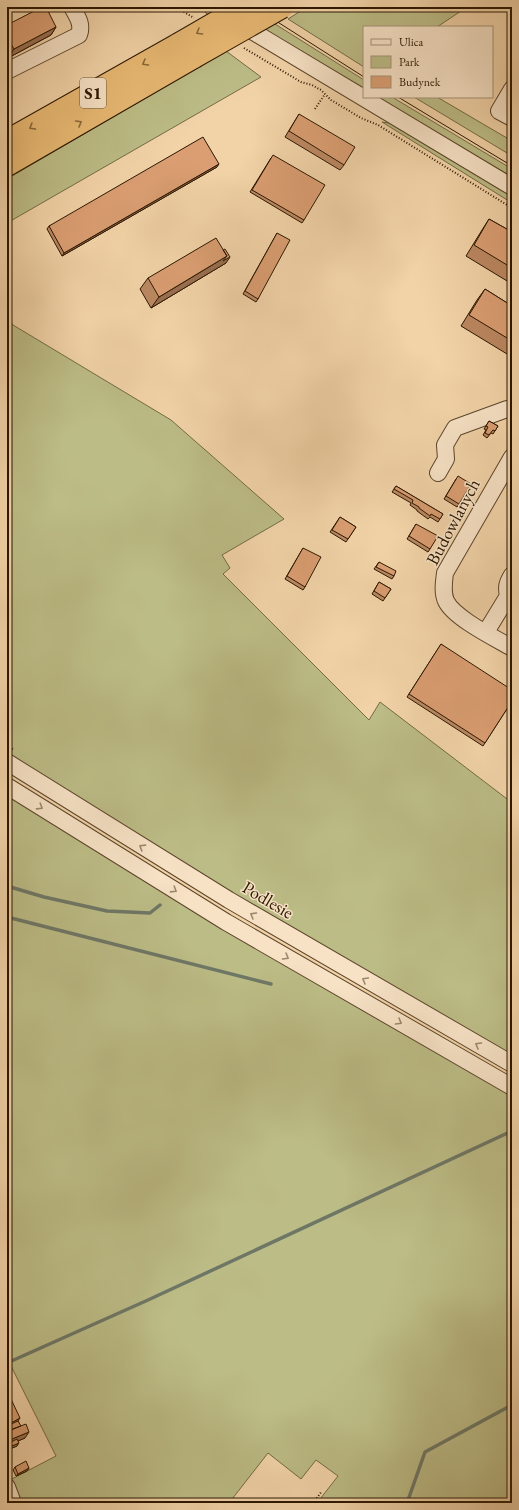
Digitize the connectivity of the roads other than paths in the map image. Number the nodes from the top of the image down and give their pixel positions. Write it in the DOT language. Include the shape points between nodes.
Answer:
graph roads {
  1 [pos="72,7"];
  2 [pos="212,7"];
  3 [pos="243,7"];
  4 [pos="282,7"];
  5 [pos="186,50"];
  6 [pos="7,71"];
  7 [pos="512,89"];
  8 [pos="363,98"];
  9 [pos="364,98"];
  10 [pos="512,118"];
  11 [pos="7,141"];
  12 [pos="7,165"];
  13 [pos="512,187"];
  14 [pos="512,410"];
  15 [pos="512,457"];
  16 [pos="438,473"];
  17 [pos="512,575"];
  18 [pos="510,598"];
  19 [pos="486,632"];
  20 [pos="512,648"];
  21 [pos="10,756"];
  22 [pos="7,786"];
  23 [pos="512,1064"];
  24 [pos="512,1087"];
  25 [pos="7,1487"];
  26 [pos="14,1503"];
  1 -- 6 [label="street" via="81,24 79,35"];
  2 -- 8 [label="street"];
  3 -- 5 [label="highway, S1, one-way, bridge"];
  4 -- 5 [label="highway, S1, bridge"];
  5 -- 11 [label="highway, S1, one-way"];
  12 -- 5 [label="highway, S1, one-way"];
  7 -- 10 [label="street" via="499,110"];
  9 -- 13 [label="street"];
  14 -- 16 [label="street" via="507,409 455,428 446,445 446,459"];
  15 -- 19 [label="street, Budowlanych" via="445,573 443,587 446,601 453,611"];
  17 -- 18 [label="street" via="506,589"];
  18 -- 19 [label="street"];
  19 -- 20 [label="street, Budowlanych"];
  23 -- 21 [label="street, Podlesie, one-way" via="242,908 70,803"];
  22 -- 24 [label="street, one-way" via="226,922"];
  25 -- 26 [label="street"];
}
